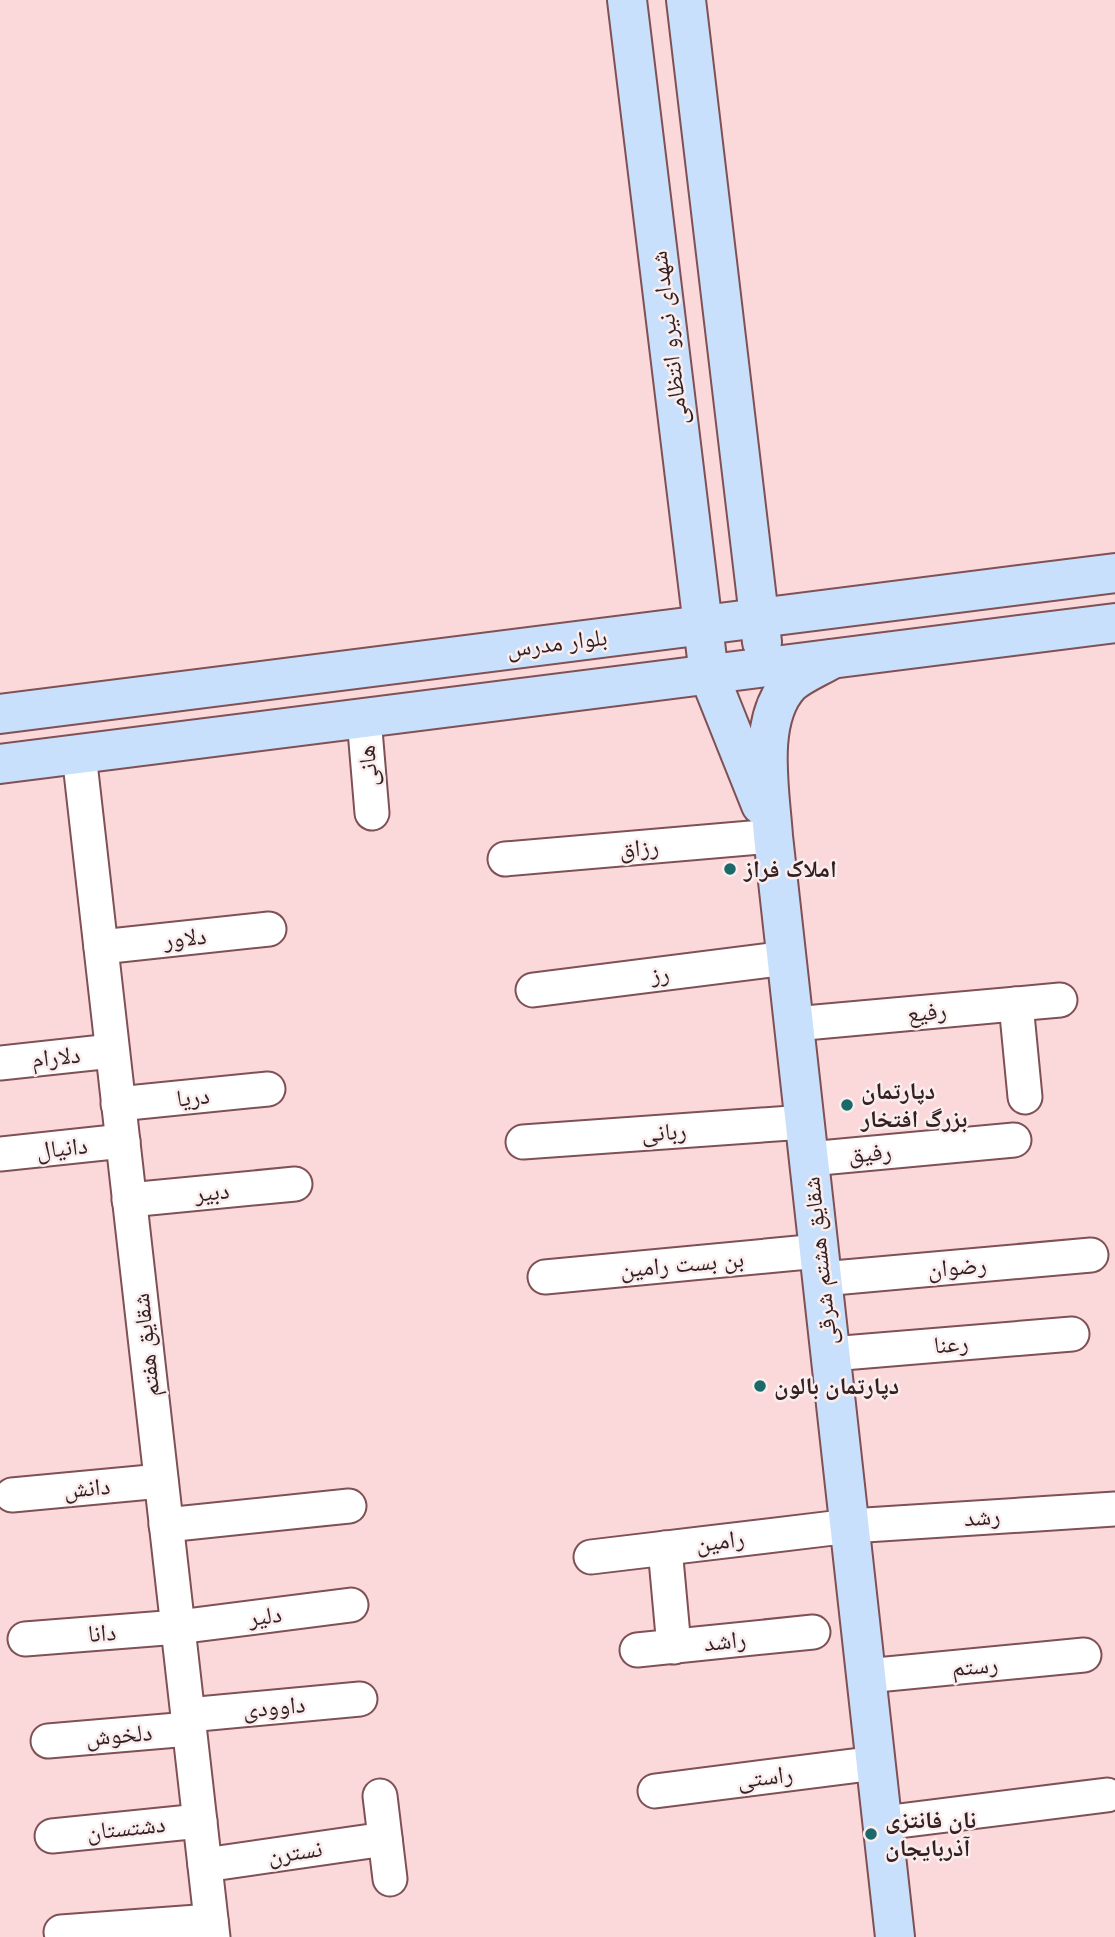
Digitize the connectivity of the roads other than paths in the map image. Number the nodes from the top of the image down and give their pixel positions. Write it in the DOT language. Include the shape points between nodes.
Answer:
graph roads {
  1 [pos="627,0"];
  2 [pos="686,0"];
  3 [pos="1115,573"];
  4 [pos="759,618"];
  5 [pos="1115,623"];
  6 [pos="704,625"];
  7 [pos="832,659"];
  8 [pos="765,669"];
  9 [pos="709,675"];
  10 [pos="0,714"];
  11 [pos="364,718"];
  12 [pos="79,754"];
  13 [pos="0,764"];
  14 [pos="372,813"];
  15 [pos="773,836"];
  16 [pos="505,859"];
  17 [pos="269,929"];
  18 [pos="101,947"];
  19 [pos="787,958"];
  20 [pos="533,990"];
  21 [pos="1060,1000"];
  22 [pos="1016,1004"];
  23 [pos="794,1024"];
  24 [pos="112,1051"];
  25 [pos="0,1063"];
  26 [pos="268,1089"];
  27 [pos="1025,1097"];
  28 [pos="118,1104"];
  29 [pos="807,1140"];
  30 [pos="1014,1140"];
  31 [pos="123,1141"];
  32 [pos="523,1142"];
  33 [pos="0,1154"];
  34 [pos="295,1184"];
  35 [pos="129,1200"];
  36 [pos="1091,1255"];
  37 [pos="821,1265"];
  38 [pos="545,1278"];
  39 [pos="1072,1334"];
  40 [pos="831,1354"];
  41 [pos="161,1481"];
  42 [pos="12,1495"];
  43 [pos="349,1506"];
  44 [pos="1115,1509"];
  45 [pos="166,1524"];
  46 [pos="850,1526"];
  47 [pos="665,1548"];
  48 [pos="591,1557"];
  49 [pos="352,1605"];
  50 [pos="178,1627"];
  51 [pos="813,1632"];
  52 [pos="25,1639"];
  53 [pos="674,1647"];
  54 [pos="637,1650"];
  55 [pos="1084,1655"];
  56 [pos="866,1676"];
  57 [pos="360,1699"];
  58 [pos="189,1721"];
  59 [pos="48,1741"];
  60 [pos="876,1763"];
  61 [pos="655,1791"];
  62 [pos="1107,1795"];
  63 [pos="380,1796"];
  64 [pos="200,1821"];
  65 [pos="883,1823"];
  66 [pos="52,1836"];
  67 [pos="385,1839"];
  68 [pos="205,1865"];
  69 [pos="390,1879"];
  70 [pos="212,1929"];
  71 [pos="61,1932"];
  72 [pos="895,1937"];
  1 -- 6 [label="street, شهدای نیرو انتظامی"];
  2 -- 4 [label="street"];
  3 -- 4 [label="street, بلوار مدرس"];
  4 -- 6 [label="street, بلوار مدرس"];
  4 -- 8 [label="street"];
  5 -- 7 [label="street, بلوار مدرس"];
  6 -- 9 [label="street, شهدای نیرو انتظامی"];
  6 -- 10 [label="street, بلوار مدرس"];
  7 -- 8 [label="street, بلوار مدرس"];
  7 -- 15 [label="street, شقایق هشتم شرقی" via="792,683 778,702 768,761"];
  8 -- 9 [label="street, بلوار مدرس"];
  9 -- 11 [label="street, بلوار مدرس"];
  9 -- 15 [label="street, شقایق هشتم شرقی"];
  11 -- 12 [label="street, بلوار مدرس"];
  11 -- 14 [label="street, هانی"];
  12 -- 13 [label="street, بلوار مدرس"];
  12 -- 18 [label="street, شقایق هفتم"];
  15 -- 16 [label="street, رزاق"];
  15 -- 19 [label="street, شقایق هشتم شرقی"];
  17 -- 18 [label="street, دلاور"];
  18 -- 24 [label="street, شقایق هفتم"];
  19 -- 20 [label="street, رز"];
  19 -- 23 [label="street, شقایق هشتم شرقی"];
  21 -- 22 [label="street, رفیع"];
  22 -- 23 [label="street, رفیع"];
  22 -- 27 [label="street"];
  23 -- 29 [label="street, شقایق هشتم شرقی"];
  24 -- 25 [label="street, دلارام"];
  24 -- 28 [label="street, شقایق هفتم"];
  26 -- 28 [label="street, دریا"];
  28 -- 31 [label="street, شقایق هفتم"];
  29 -- 30 [label="street, رفیق"];
  29 -- 32 [label="street, ربانی"];
  29 -- 37 [label="street, شقایق هشتم شرقی"];
  31 -- 33 [label="street, دانیال"];
  31 -- 35 [label="street, شقایق هفتم"];
  34 -- 35 [label="street, دبیر"];
  35 -- 41 [label="street, شقایق هفتم"];
  36 -- 37 [label="street, رضوان"];
  37 -- 38 [label="street, بن بست رامین"];
  37 -- 40 [label="street, شقایق هشتم شرقی"];
  39 -- 40 [label="street, رعنا"];
  40 -- 46 [label="street, شقایق هشتم شرقی"];
  41 -- 42 [label="street, دانش"];
  41 -- 45 [label="street, شقایق هفتم"];
  43 -- 45 [label="street"];
  44 -- 46 [label="street, رشد"];
  45 -- 50 [label="street, شقایق هفتم"];
  46 -- 47 [label="street, رامین"];
  46 -- 56 [label="street, شقایق هشتم شرقی"];
  47 -- 48 [label="street, رامین"];
  47 -- 53 [label="street"];
  49 -- 50 [label="street, دلیر"];
  50 -- 52 [label="street, دانا"];
  50 -- 58 [label="street, شقایق هفتم"];
  51 -- 53 [label="street, راشد"];
  53 -- 54 [label="street, راشد"];
  55 -- 56 [label="street, رستم"];
  56 -- 60 [label="street, شقایق هشتم شرقی"];
  57 -- 58 [label="street, داوودی"];
  58 -- 59 [label="street, دلخوش"];
  58 -- 64 [label="street, شقایق هفتم"];
  60 -- 61 [label="street, راستی"];
  60 -- 65 [label="street, شقایق هشتم شرقی"];
  62 -- 65 [label="street"];
  63 -- 67 [label="street"];
  64 -- 66 [label="street, دشتستان"];
  64 -- 68 [label="street, شقایق هفتم"];
  65 -- 72 [label="street, شقایق هشتم شرقی"];
  67 -- 68 [label="street, نسترن"];
  67 -- 69 [label="street"];
  68 -- 70 [label="street, شقایق هفتم"];
  70 -- 71 [label="street"];
}
